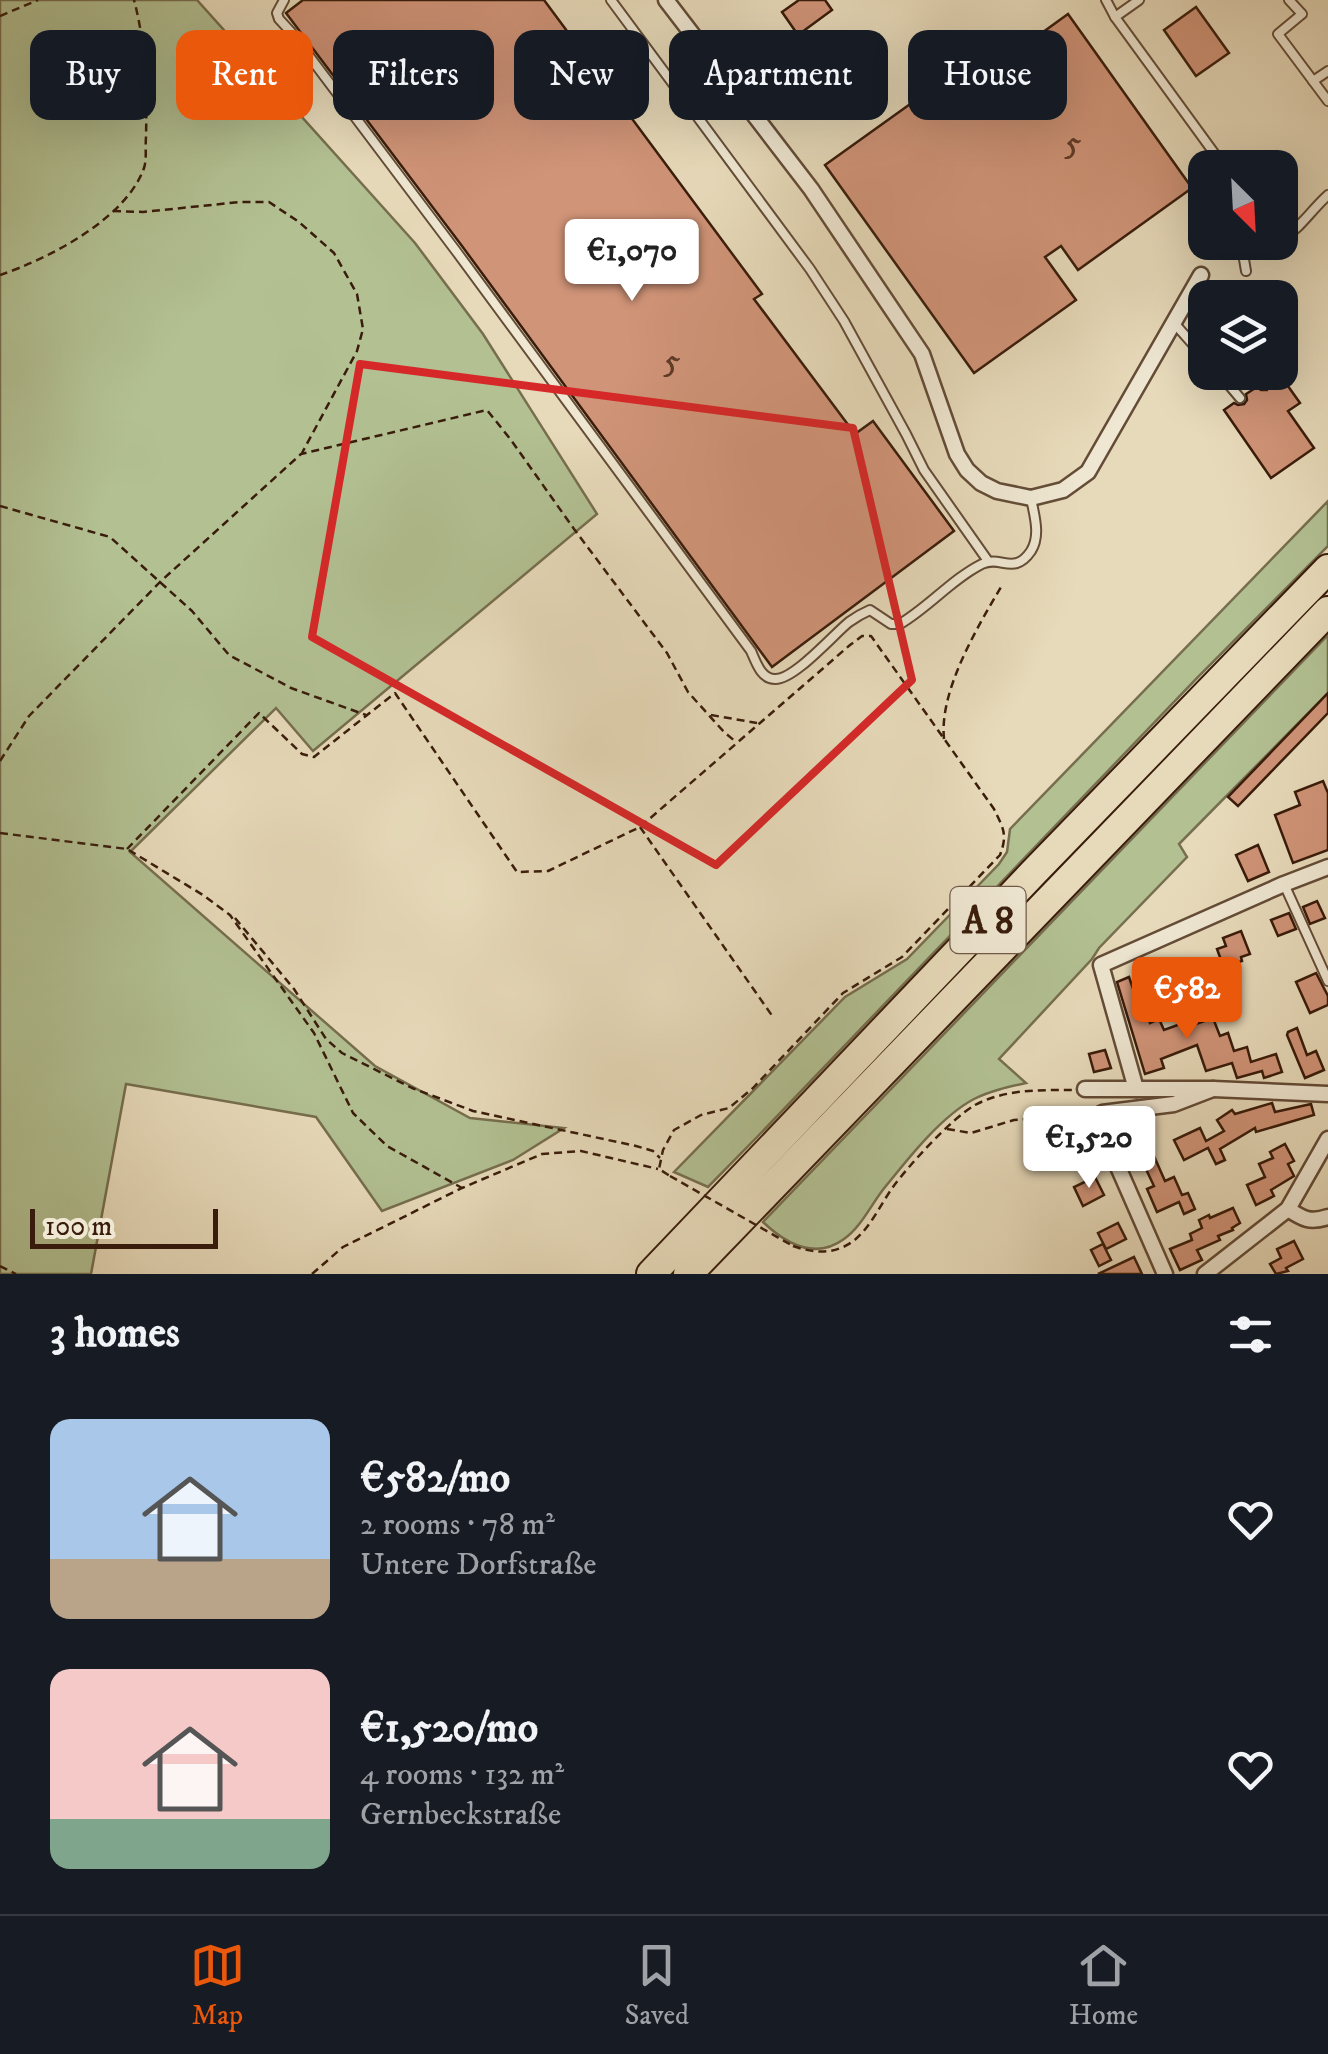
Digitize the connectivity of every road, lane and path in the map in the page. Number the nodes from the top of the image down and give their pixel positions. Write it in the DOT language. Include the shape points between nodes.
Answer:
graph roads {
  1 [pos="38,0"];
  2 [pos="134,0"];
  3 [pos="284,0"];
  4 [pos="611,0"];
  5 [pos="666,0"];
  6 [pos="1106,0"];
  7 [pos="1139,0"];
  8 [pos="1289,0"];
  9 [pos="0,16"];
  10 [pos="1116,17"];
  11 [pos="1328,72"];
  12 [pos="1314,81"];
  13 [pos="1328,102"];
  14 [pos="1212,150"];
  15 [pos="1328,195"];
  16 [pos="113,211"];
  17 [pos="1298,227"];
  18 [pos="1244,260"];
  19 [pos="1246,271"];
  20 [pos="0,275"];
  21 [pos="1188,300"];
  22 [pos="1175,324"];
  23 [pos="1188,339"];
  24 [pos="1233,390"];
  25 [pos="1240,398"];
  26 [pos="301,454"];
  27 [pos="1031,498"];
  28 [pos="0,506"];
  29 [pos="988,561"];
  30 [pos="1328,569"];
  31 [pos="160,582"];
  32 [pos="1001,588"];
  33 [pos="1328,611"];
  34 [pos="367,715"];
  35 [pos="710,715"];
  36 [pos="759,723"];
  37 [pos="944,740"];
  38 [pos="737,742"];
  39 [pos="0,761"];
  40 [pos="640,828"];
  41 [pos="0,833"];
  42 [pos="127,849"];
  43 [pos="1328,867"];
  44 [pos="1284,884"];
  45 [pos="233,918"];
  46 [pos="1328,980"];
  47 [pos="773,1017"];
  48 [pos="1212,1088"];
  49 [pos="1136,1089"];
  50 [pos="1085,1090"];
  51 [pos="1328,1094"];
  52 [pos="1102,1113"];
  53 [pos="947,1129"];
  54 [pos="1328,1139"];
  55 [pos="661,1159"];
  56 [pos="659,1169"];
  57 [pos="462,1188"];
  58 [pos="1288,1209"];
  59 [pos="1328,1217"];
  60 [pos="0,1266"];
  61 [pos="16,1274"];
  62 [pos="312,1274"];
  63 [pos="651,1274"];
  64 [pos="688,1274"];
  65 [pos="1165,1274"];
  66 [pos="1205,1274"];
  1 -- 9 [label="path"];
  2 -- 16 [label="path" via="147,95 145,166"];
  3 -- 29 [label="lane" via="279,19 604,450 762,673 772,680 792,672 870,610 900,624"];
  4 -- 29 [label="lane" via="810,269 924,470"];
  5 -- 27 [label="street" via="811,189 922,354 961,462 989,488"];
  6 -- 10 [label="lane"];
  7 -- 10 [label="lane"];
  8 -- 12 [label="lane" via="1302,14 1278,34"];
  10 -- 14 [label="lane"];
  11 -- 12 [label="lane"];
  12 -- 13 [label="lane"];
  15 -- 17 [label="lane"];
  16 -- 20 [label="path" via="35,263"];
  16 -- 26 [label="path" via="268,202 334,254 357,294 364,329"];
  18 -- 19 [label="lane"];
  21 -- 22 [label="street"];
  22 -- 23 [label="lane"];
  22 -- 27 [label="street" via="1088,472 1063,490"];
  24 -- 25 [label="lane"];
  26 -- 31 [label="path"];
  26 -- 35 [label="path" via="487,410"];
  27 -- 29 [label="lane" via="1036,540 1029,554 1014,565"];
  28 -- 31 [label="path" via="110,537"];
  30 -- 63 [label="highway, A 8"];
  31 -- 34 [label="path" via="228,655 291,688"];
  31 -- 39 [label="path" via="29,716"];
  32 -- 37 [label="path" via="968,645 944,711"];
  33 -- 64 [label="highway, A 8"];
  34 -- 40 [label="path" via="395,693 517,872 548,871"];
  34 -- 42 [label="path" via="314,756 302,754 259,713"];
  35 -- 36 [label="path"];
  35 -- 38 [label="path"];
  36 -- 37 [label="path" via="850,645 872,636"];
  36 -- 38 [label="path"];
  37 -- 55 [label="path" via="994,809 1004,830 1000,855 902,957 843,993 753,1088 729,1108 674,1130"];
  38 -- 40 [label="path"];
  40 -- 47 [label="path"];
  41 -- 42 [label="path"];
  42 -- 45 [label="path"];
  43 -- 44 [label="street"];
  44 -- 46 [label="lane"];
  44 -- 49 [label="street" via="1101,965"];
  45 -- 55 [label="path" via="342,1053 473,1111 636,1146"];
  45 -- 57 [label="path" via="314,1034 352,1113 387,1146"];
  48 -- 49 [label="street"];
  48 -- 51 [label="street"];
  48 -- 52 [label="street" via="1174,1104"];
  49 -- 50 [label="street"];
  50 -- 53 [label="path" via="1010,1093 973,1106"];
  52 -- 53 [label="path" via="1014,1120 971,1133"];
  52 -- 65 [label="street" via="1108,1144"];
  53 -- 56 [label="path, bridge" via="910,1164 865,1230 826,1253 793,1246"];
  54 -- 58 [label="street"];
  55 -- 56 [label="path"];
  56 -- 57 [label="path" via="581,1151 542,1154"];
  57 -- 62 [label="path" via="343,1247"];
  58 -- 59 [label="street" via="1305,1221"];
  58 -- 66 [label="street"];
  60 -- 61 [label="path"];
}
